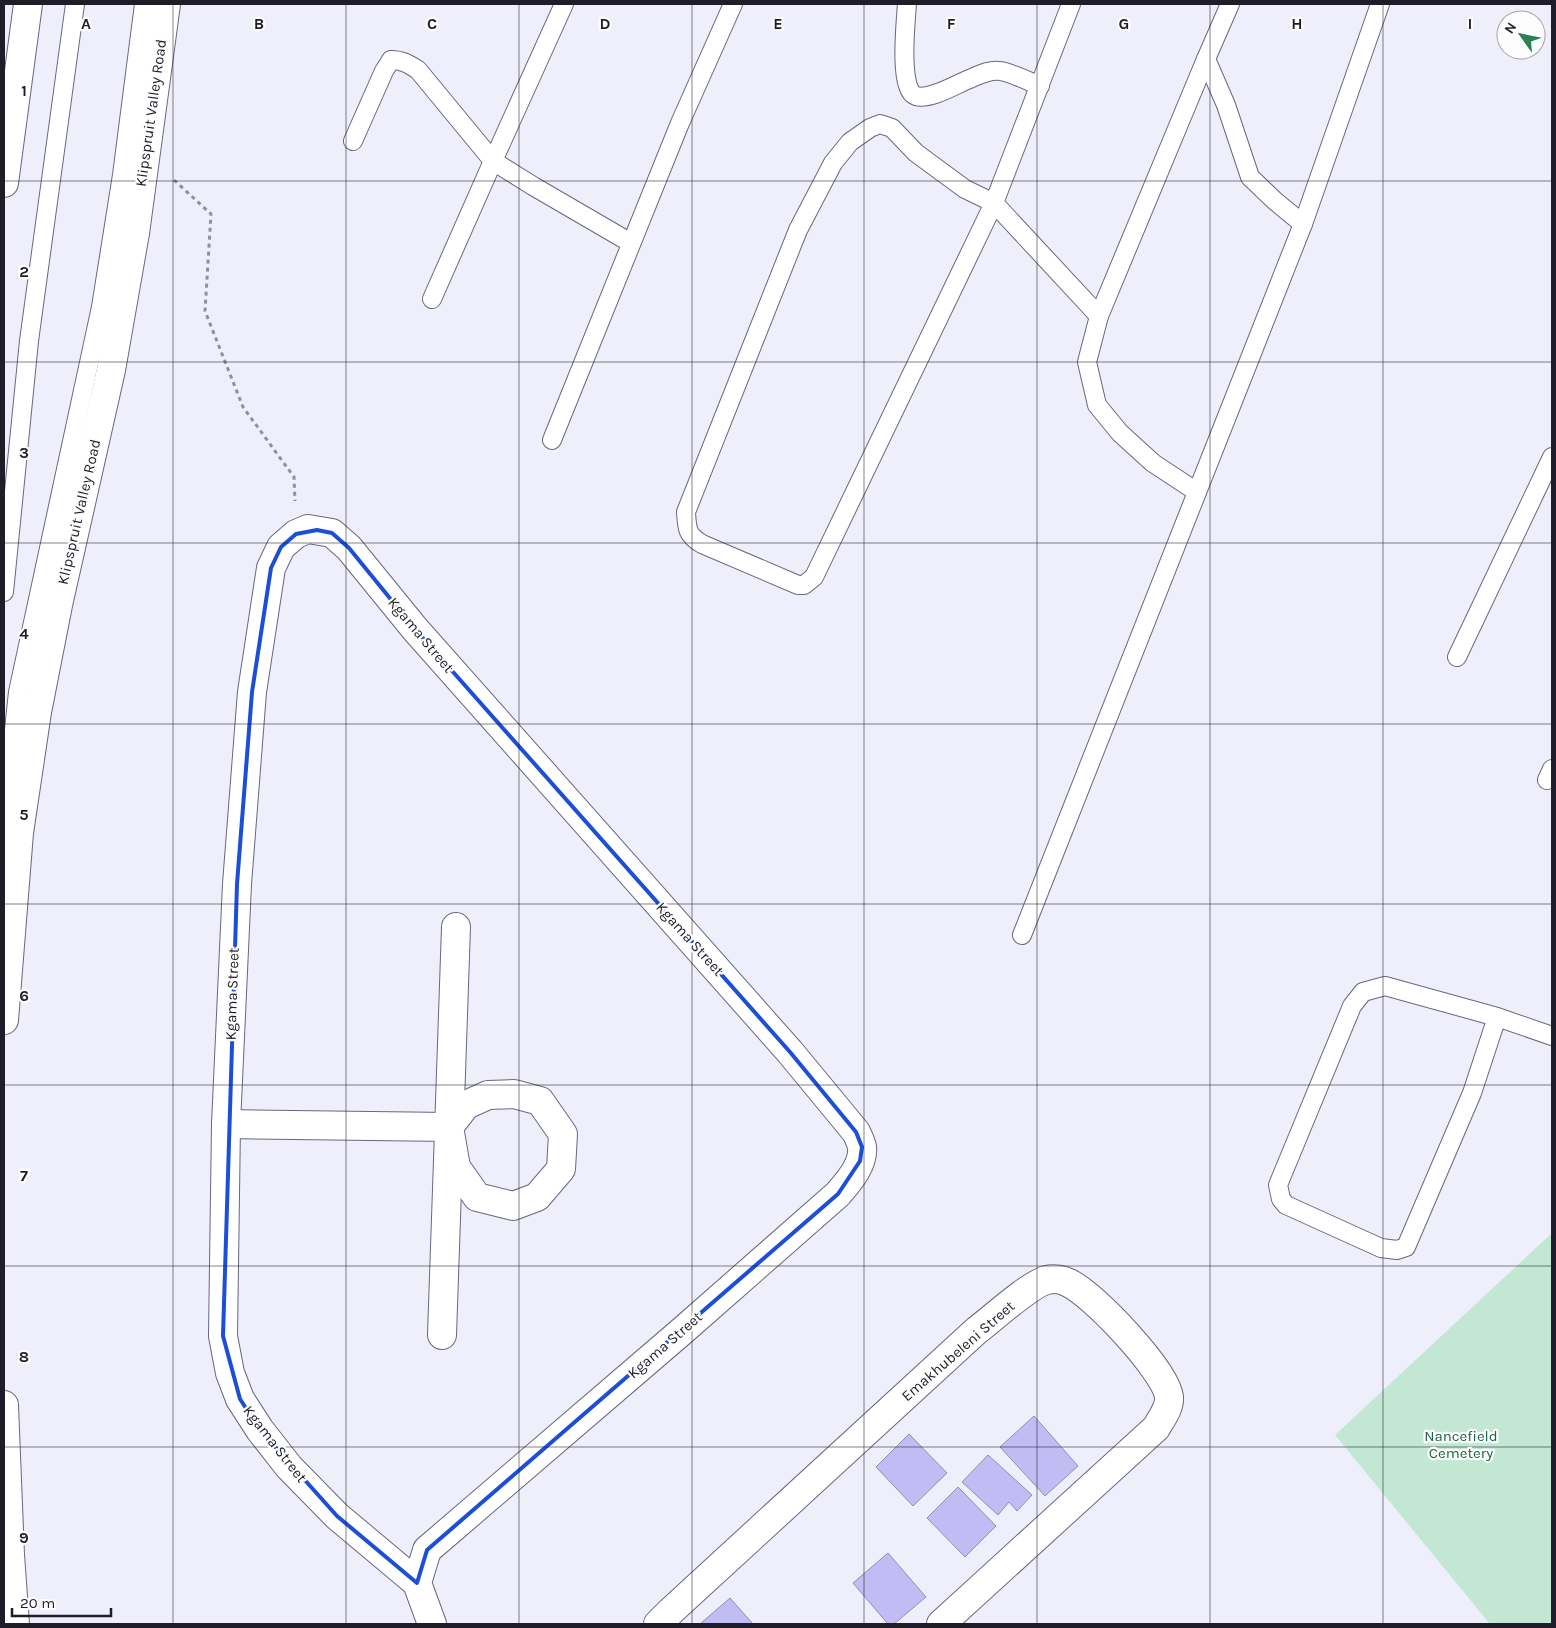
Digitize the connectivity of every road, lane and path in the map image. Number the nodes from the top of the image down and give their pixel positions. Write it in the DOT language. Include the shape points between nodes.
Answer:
graph roads {
  1 [pos="28,4"];
  2 [pos="75,4"];
  3 [pos="144,4"];
  4 [pos="166,4"];
  5 [pos="564,4"];
  6 [pos="733,4"];
  7 [pos="907,4"];
  8 [pos="1071,4"];
  9 [pos="1230,4"];
  10 [pos="1380,4"];
  11 [pos="1206,60"];
  12 [pos="1040,86"];
  13 [pos="352,141"];
  14 [pos="146,154"];
  15 [pos="494,161"];
  16 [pos="4,183"];
  17 [pos="994,203"];
  18 [pos="1303,224"];
  19 [pos="631,243"];
  20 [pos="432,300"];
  21 [pos="1099,316"];
  22 [pos="552,440"];
  23 [pos="1552,457"];
  24 [pos="1197,492"];
  25 [pos="296,534"];
  26 [pos="4,592"];
  27 [pos="1457,658"];
  28 [pos="4,824"];
  29 [pos="456,927"];
  30 [pos="1022,935"];
  31 [pos="1497,1017"];
  32 [pos="4,1020"];
  33 [pos="1552,1036"];
  34 [pos="226,1124"];
  35 [pos="449,1127"];
  36 [pos="442,1335"];
  37 [pos="4,1404"];
  38 [pos="417,1583"];
  39 [pos="15,1624"];
  40 [pos="432,1624"];
  41 [pos="658,1624"];
  42 [pos="941,1624"];
  1 -- 16 [label="street"];
  2 -- 26 [label="lane" via="29,340"];
  3 -- 28 [label="lane, Klipspruit Valley Road" via="101,307 18,692"];
  4 -- 14 [label="street, Klipspruit Valley Road"];
  5 -- 15 [label="lane"];
  6 -- 19 [label="lane"];
  7 -- 12 [label="lane" via="905,60 912,94 931,95 983,73 1000,71"];
  8 -- 12 [label="lane"];
  9 -- 11 [label="lane"];
  10 -- 18 [label="lane"];
  11 -- 18 [label="lane" via="1226,105 1250,177"];
  11 -- 21 [label="lane"];
  12 -- 17 [label="lane"];
  13 -- 15 [label="lane" via="384,71 392,60 399,60 418,70"];
  14 -- 25 [label="path" via="211,214 205,311 244,407 294,478"];
  14 -- 32 [label="street, Klipspruit Valley Road" via="111,370 37,712 18,833"];
  15 -- 19 [label="lane"];
  15 -- 20 [label="lane"];
  17 -- 17 [label="lane" via="965,189 916,153 892,128 880,124 850,142 832,163 798,230 686,512 687,529 693,538 798,585 814,576"];
  17 -- 21 [label="lane"];
  18 -- 24 [label="lane"];
  19 -- 22 [label="lane"];
  21 -- 24 [label="lane" via="1087,362 1097,405 1120,433 1152,463"];
  23 -- 27 [label="lane"];
  24 -- 30 [label="lane"];
  25 -- 34 [label="street, Kgama Street" via="281,547 271,568 252,692 237,884"];
  25 -- 38 [label="street, Kgama Street" via="308,529 332,533 349,548 414,629 807,1072 856,1132 862,1147 860,1161 838,1194 427,1550"];
  29 -- 35 [label="street"];
  31 -- 31 [label="lane" via="1472,1093 1406,1247 1397,1250 1381,1248 1286,1205 1280,1199 1278,1185 1352,1006 1363,992 1386,986"];
  31 -- 33 [label="lane"];
  34 -- 35 [label="street"];
  34 -- 38 [label="street, Kgama Street" via="223,1336 230,1373 240,1399 289,1468 336,1516"];
  35 -- 35 [label="street" via="466,1105 488,1095 514,1094 540,1101 563,1134 561,1169 537,1198 513,1206 477,1197 456,1167"];
  35 -- 36 [label="street"];
  37 -- 39 [label="street"];
  38 -- 40 [label="street"];
  41 -- 42 [label="street, Emakhubeleni Street" via="976,1331 1025,1292 1046,1280 1058,1279 1071,1284 1097,1304 1131,1339 1165,1386 1169,1398 1166,1410 1156,1428"];
}
